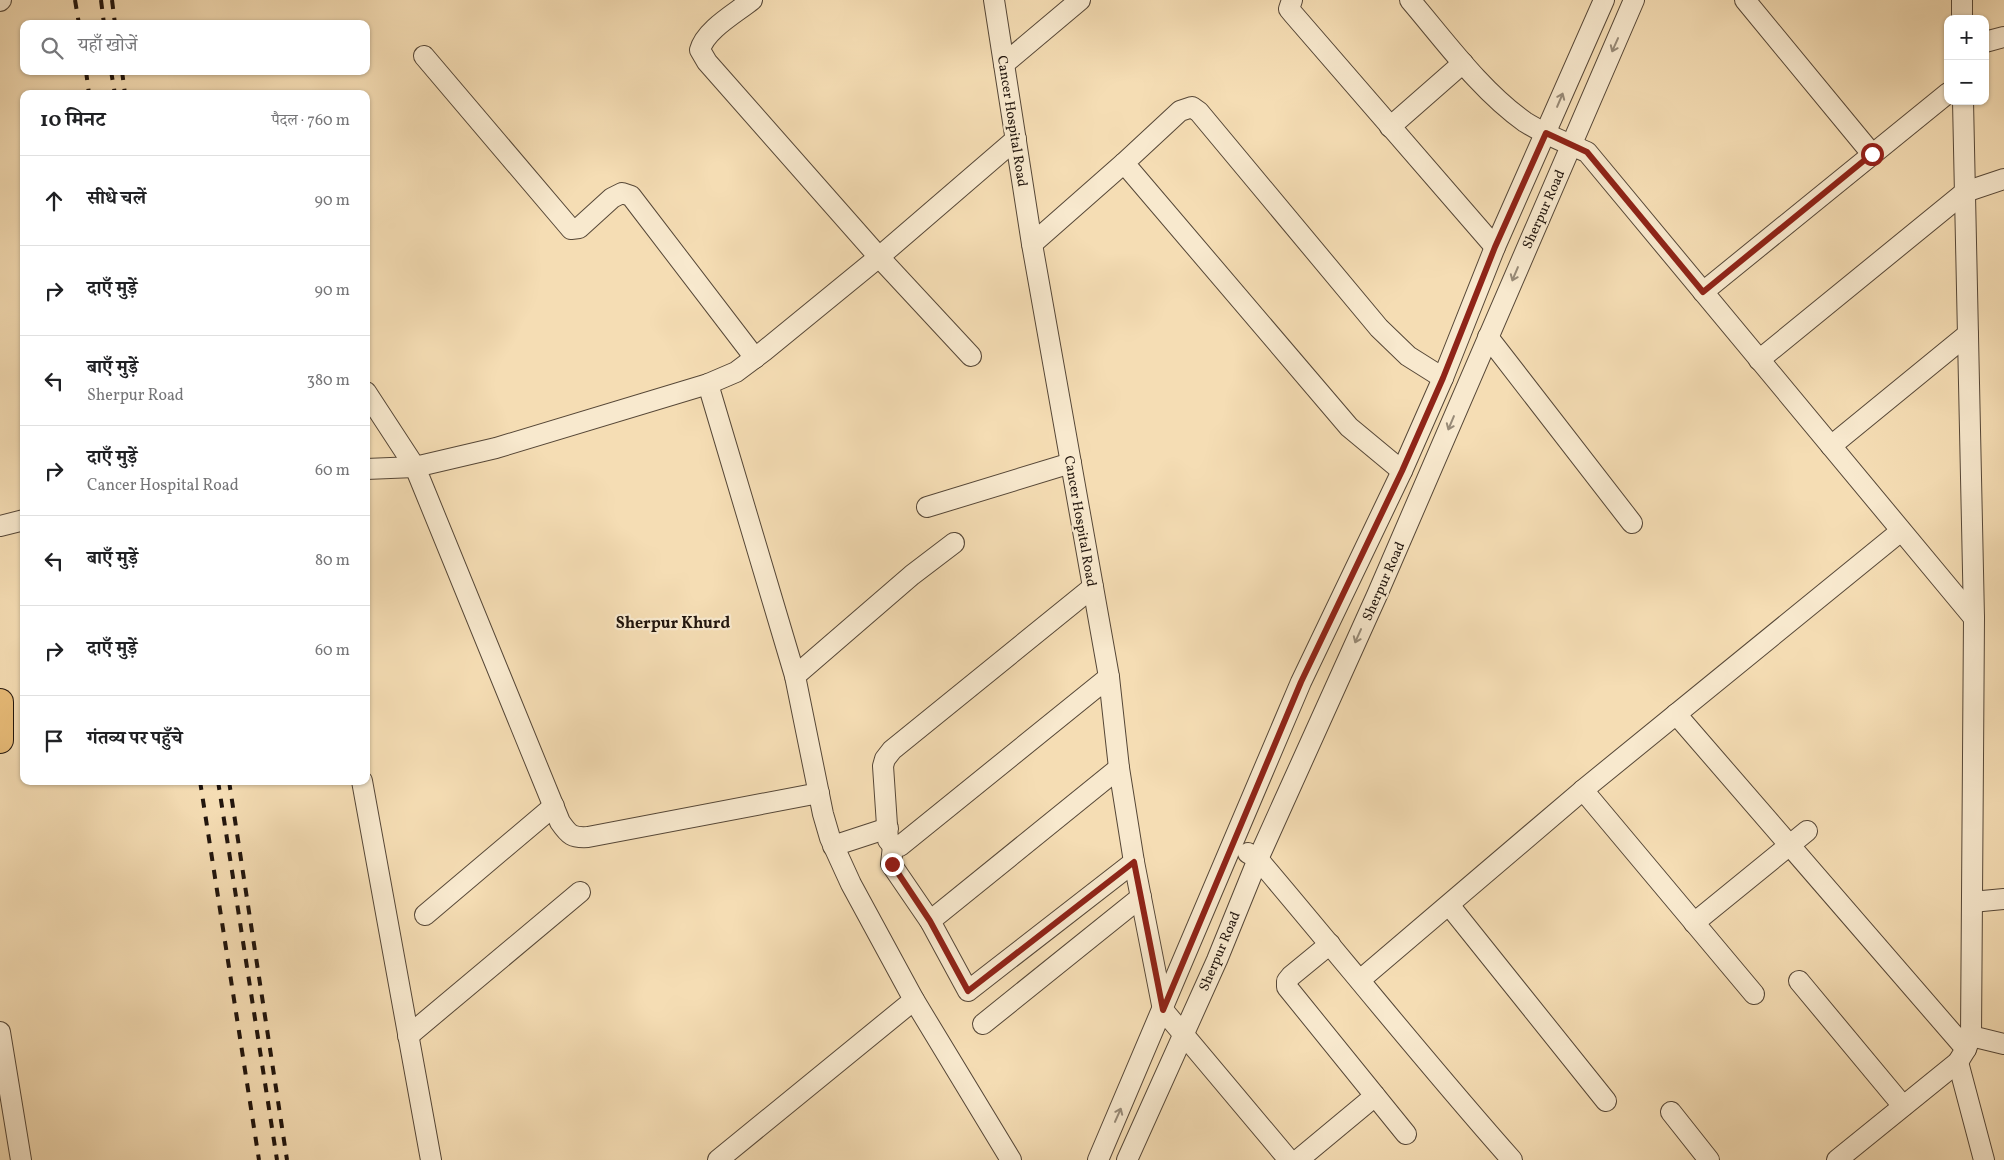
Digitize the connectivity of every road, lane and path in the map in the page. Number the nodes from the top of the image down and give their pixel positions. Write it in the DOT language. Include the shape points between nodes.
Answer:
graph roads {
  1 [pos="752,0"];
  2 [pos="994,0"];
  3 [pos="1080,0"];
  4 [pos="1292,0"];
  5 [pos="1410,0"];
  6 [pos="1604,0"];
  7 [pos="1634,0"];
  8 [pos="1745,0"];
  9 [pos="1962,0"];
  10 [pos="1962,15"];
  11 [pos="2004,37"];
  12 [pos="1989,41"];
  13 [pos="424,56"];
  14 [pos="1463,63"];
  15 [pos="1004,64"];
  16 [pos="1944,96"];
  17 [pos="1963,105"];
  18 [pos="1390,127"];
  19 [pos="1546,133"];
  20 [pos="1016,139"];
  21 [pos="1571,145"];
  22 [pos="1872,154"];
  23 [pos="1124,163"];
  24 [pos="2004,179"];
  25 [pos="1964,192"];
  26 [pos="1032,244"];
  27 [pos="1495,247"];
  28 [pos="879,257"];
  29 [pos="1703,292"];
  30 [pos="1968,334"];
  31 [pos="1488,337"];
  32 [pos="971,356"];
  33 [pos="755,358"];
  34 [pos="1760,360"];
  35 [pos="1443,378"];
  36 [pos="708,384"];
  37 [pos="370,398"];
  38 [pos="1831,446"];
  39 [pos="1071,463"];
  40 [pos="415,467"];
  41 [pos="370,468"];
  42 [pos="1402,471"];
  43 [pos="927,507"];
  44 [pos="1,520"];
  45 [pos="20,520"];
  46 [pos="1632,523"];
  47 [pos="1901,530"];
  48 [pos="954,543"];
  49 [pos="1093,587"];
  50 [pos="1974,618"];
  51 [pos="796,676"];
  52 [pos="1108,677"];
  53 [pos="0,702"];
  54 [pos="1676,714"];
  55 [pos="0,740"];
  56 [pos="1119,768"];
  57 [pos="363,785"];
  58 [pos="1583,790"];
  59 [pos="820,793"];
  60 [pos="554,806"];
  61 [pos="1807,831"];
  62 [pos="891,837"];
  63 [pos="1233,845"];
  64 [pos="833,846"];
  65 [pos="1789,846"];
  66 [pos="1258,858"];
  67 [pos="1134,862"];
  68 [pos="580,892"];
  69 [pos="1141,897"];
  70 [pos="2004,899"];
  71 [pos="1972,902"];
  72 [pos="1449,905"];
  73 [pos="425,915"];
  74 [pos="930,921"];
  75 [pos="1694,923"];
  76 [pos="1330,944"];
  77 [pos="1360,980"];
  78 [pos="1798,981"];
  79 [pos="1754,994"];
  80 [pos="914,1000"];
  81 [pos="1163,1010"];
  82 [pos="983,1024"];
  83 [pos="0,1032"];
  84 [pos="1182,1035"];
  85 [pos="408,1036"];
  86 [pos="2004,1044"];
  87 [pos="1965,1049"];
  88 [pos="1374,1096"];
  89 [pos="1606,1101"];
  90 [pos="1903,1106"];
  91 [pos="1671,1112"];
  92 [pos="1406,1134"];
  93 [pos="21,1160"];
  94 [pos="431,1160"];
  95 [pos="718,1160"];
  96 [pos="1011,1160"];
  97 [pos="1098,1160"];
  98 [pos="1127,1160"];
  99 [pos="1289,1160"];
  100 [pos="1298,1160"];
  101 [pos="1512,1160"];
  102 [pos="1710,1160"];
  103 [pos="1837,1160"];
  104 [pos="1984,1160"];
  1 -- 28 [label="street" via="709,34 700,50 707,62"];
  2 -- 15 [label="street, Cancer Hospital Road"];
  3 -- 15 [label="street"];
  4 -- 18 [label="street" via="1290,9 1294,15"];
  5 -- 14 [label="street"];
  19 -- 6 [label="street, Sherpur Road, one-way"];
  7 -- 21 [label="street, Sherpur Road, one-way"];
  8 -- 22 [label="street"];
  9 -- 10 [label="street"];
  11 -- 12 [label="street"];
  13 -- 33 [label="street" via="571,228 579,228 612,198 622,194 631,196"];
  14 -- 18 [label="street"];
  14 -- 19 [label="street" via="1502,103"];
  15 -- 20 [label="street, Cancer Hospital Road"];
  16 -- 22 [label="street"];
  17 -- 25 [label="street"];
  18 -- 27 [label="street"];
  19 -- 21 [label="street"];
  19 -- 27 [label="street, Sherpur Road"];
  20 -- 26 [label="street, Cancer Hospital Road"];
  20 -- 28 [label="street"];
  21 -- 29 [label="street" via="1587,152"];
  21 -- 31 [label="street, Sherpur Road, one-way"];
  22 -- 29 [label="street"];
  23 -- 26 [label="street"];
  23 -- 35 [label="street" via="1180,112 1192,107 1379,328 1408,356"];
  23 -- 42 [label="street" via="1349,427"];
  24 -- 25 [label="street"];
  25 -- 30 [label="street"];
  25 -- 34 [label="street"];
  26 -- 39 [label="street, Cancer Hospital Road"];
  27 -- 35 [label="street, Sherpur Road"];
  28 -- 32 [label="street"];
  28 -- 33 [label="street"];
  29 -- 34 [label="street"];
  30 -- 38 [label="street"];
  30 -- 50 [label="street"];
  31 -- 46 [label="street"];
  31 -- 66 [label="street, Sherpur Road, one-way" via="1377,595"];
  33 -- 36 [label="street" via="736,372"];
  34 -- 38 [label="street"];
  35 -- 42 [label="street, Sherpur Road"];
  36 -- 40 [label="street" via="496,448"];
  36 -- 51 [label="street"];
  37 -- 40 [label="street"];
  38 -- 47 [label="street"];
  39 -- 43 [label="street"];
  39 -- 49 [label="street, Cancer Hospital Road"];
  40 -- 41 [label="street"];
  40 -- 60 [label="street"];
  42 -- 63 [label="street, Sherpur Road" via="1301,682"];
  44 -- 45 [label="street"];
  47 -- 50 [label="street"];
  47 -- 54 [label="street"];
  48 -- 51 [label="street"];
  49 -- 52 [label="street, Cancer Hospital Road"];
  49 -- 62 [label="street" via="892,750 883,766"];
  50 -- 71 [label="street"];
  51 -- 59 [label="street"];
  52 -- 56 [label="street, Cancer Hospital Road"];
  52 -- 62 [label="street" via="900,846"];
  53 -- 55 [label="main road"];
  54 -- 58 [label="street"];
  54 -- 65 [label="street"];
  56 -- 67 [label="street, Cancer Hospital Road"];
  56 -- 74 [label="street"];
  57 -- 85 [label="street"];
  58 -- 72 [label="street"];
  58 -- 75 [label="street"];
  59 -- 60 [label="street" via="576,838 560,822"];
  59 -- 64 [label="street"];
  60 -- 73 [label="street"];
  61 -- 65 [label="street"];
  62 -- 64 [label="street"];
  62 -- 74 [label="street" via="892,864"];
  63 -- 66 [label="street"];
  63 -- 81 [label="street, Sherpur Road"];
  64 -- 80 [label="street"];
  65 -- 75 [label="street"];
  65 -- 87 [label="street"];
  66 -- 76 [label="street"];
  66 -- 84 [label="street, Sherpur Road" via="1217,960"];
  67 -- 69 [label="street, Cancer Hospital Road"];
  67 -- 74 [label="street" via="968,991"];
  68 -- 85 [label="street"];
  69 -- 81 [label="street, Cancer Hospital Road"];
  69 -- 82 [label="street"];
  70 -- 71 [label="street"];
  71 -- 87 [label="street"];
  72 -- 77 [label="street"];
  72 -- 89 [label="street"];
  75 -- 79 [label="street"];
  76 -- 77 [label="street"];
  76 -- 88 [label="street" via="1287,980 1288,987"];
  77 -- 101 [label="street"];
  78 -- 90 [label="street"];
  80 -- 95 [label="street"];
  80 -- 96 [label="street"];
  81 -- 84 [label="street, Cancer Hospital Road"];
  97 -- 81 [label="street, Sherpur Road, one-way"];
  83 -- 93 [label="street"];
  84 -- 98 [label="street, Sherpur Road"];
  84 -- 99 [label="street, Cancer Hospital Road"];
  85 -- 94 [label="street"];
  86 -- 87 [label="street"];
  87 -- 90 [label="street"];
  87 -- 104 [label="street"];
  88 -- 92 [label="street"];
  88 -- 100 [label="street"];
  90 -- 103 [label="street"];
  91 -- 102 [label="street"];
}
